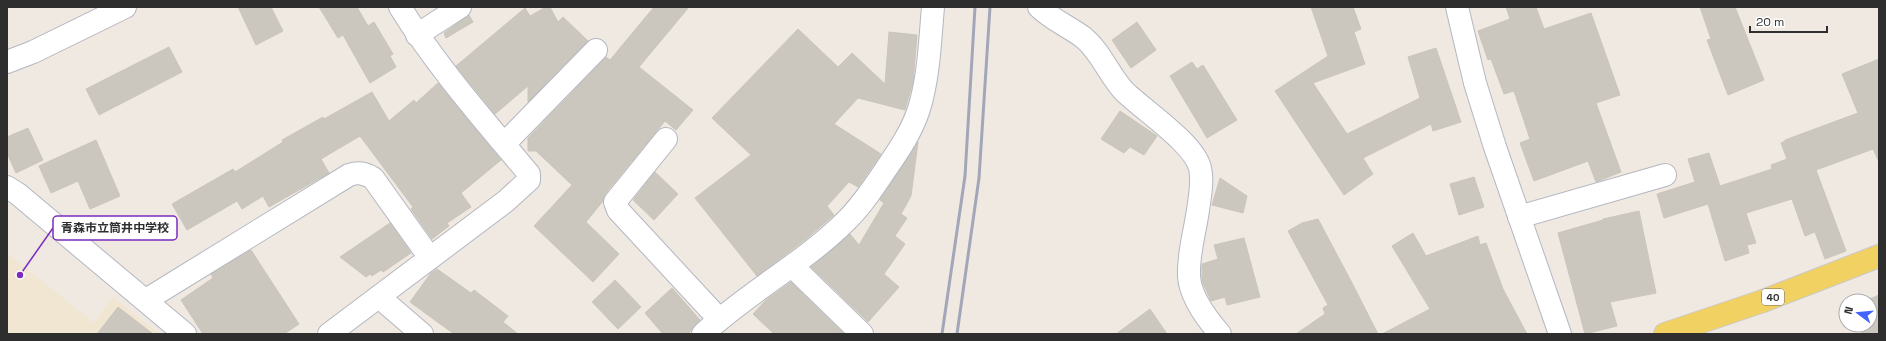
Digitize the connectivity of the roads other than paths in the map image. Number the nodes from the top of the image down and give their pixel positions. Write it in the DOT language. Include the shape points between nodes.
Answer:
graph roads {
  1 [pos="125,7"];
  2 [pos="400,7"];
  3 [pos="460,7"];
  4 [pos="933,7"];
  5 [pos="1039,7"];
  6 [pos="1457,7"];
  7 [pos="417,35"];
  8 [pos="596,50"];
  9 [pos="7,62"];
  10 [pos="666,139"];
  11 [pos="505,144"];
  12 [pos="1665,176"];
  13 [pos="7,187"];
  14 [pos="1519,217"];
  15 [pos="1879,256"];
  16 [pos="430,258"];
  17 [pos="792,266"];
  18 [pos="379,297"];
  19 [pos="146,300"];
  20 [pos="719,319"];
  21 [pos="185,334"];
  22 [pos="329,334"];
  23 [pos="422,334"];
  24 [pos="703,334"];
  25 [pos="862,334"];
  26 [pos="1220,334"];
  27 [pos="1560,334"];
  28 [pos="1665,334"];
  1 -- 9 [label="street"];
  2 -- 7 [label="street"];
  3 -- 7 [label="street"];
  4 -- 17 [label="street" via="923,91 908,137 848,219"];
  5 -- 26 [label="street" via="1085,39 1107,65 1123,90 1179,139 1200,167 1201,192 1189,277 1206,317"];
  6 -- 14 [label="street" via="1475,83"];
  7 -- 11 [label="street" via="446,75"];
  8 -- 11 [label="street"];
  10 -- 20 [label="street" via="615,202 618,210"];
  11 -- 16 [label="street" via="529,174 529,180 506,201"];
  12 -- 14 [label="street"];
  13 -- 19 [label="street"];
  14 -- 27 [label="street"];
  15 -- 28 [label="main road, 40" via="1763,301"];
  16 -- 18 [label="street"];
  16 -- 19 [label="street" via="373,178 355,173"];
  17 -- 20 [label="street"];
  17 -- 25 [label="street"];
  18 -- 22 [label="street"];
  18 -- 23 [label="street"];
  19 -- 21 [label="street"];
  20 -- 24 [label="street"];
}
